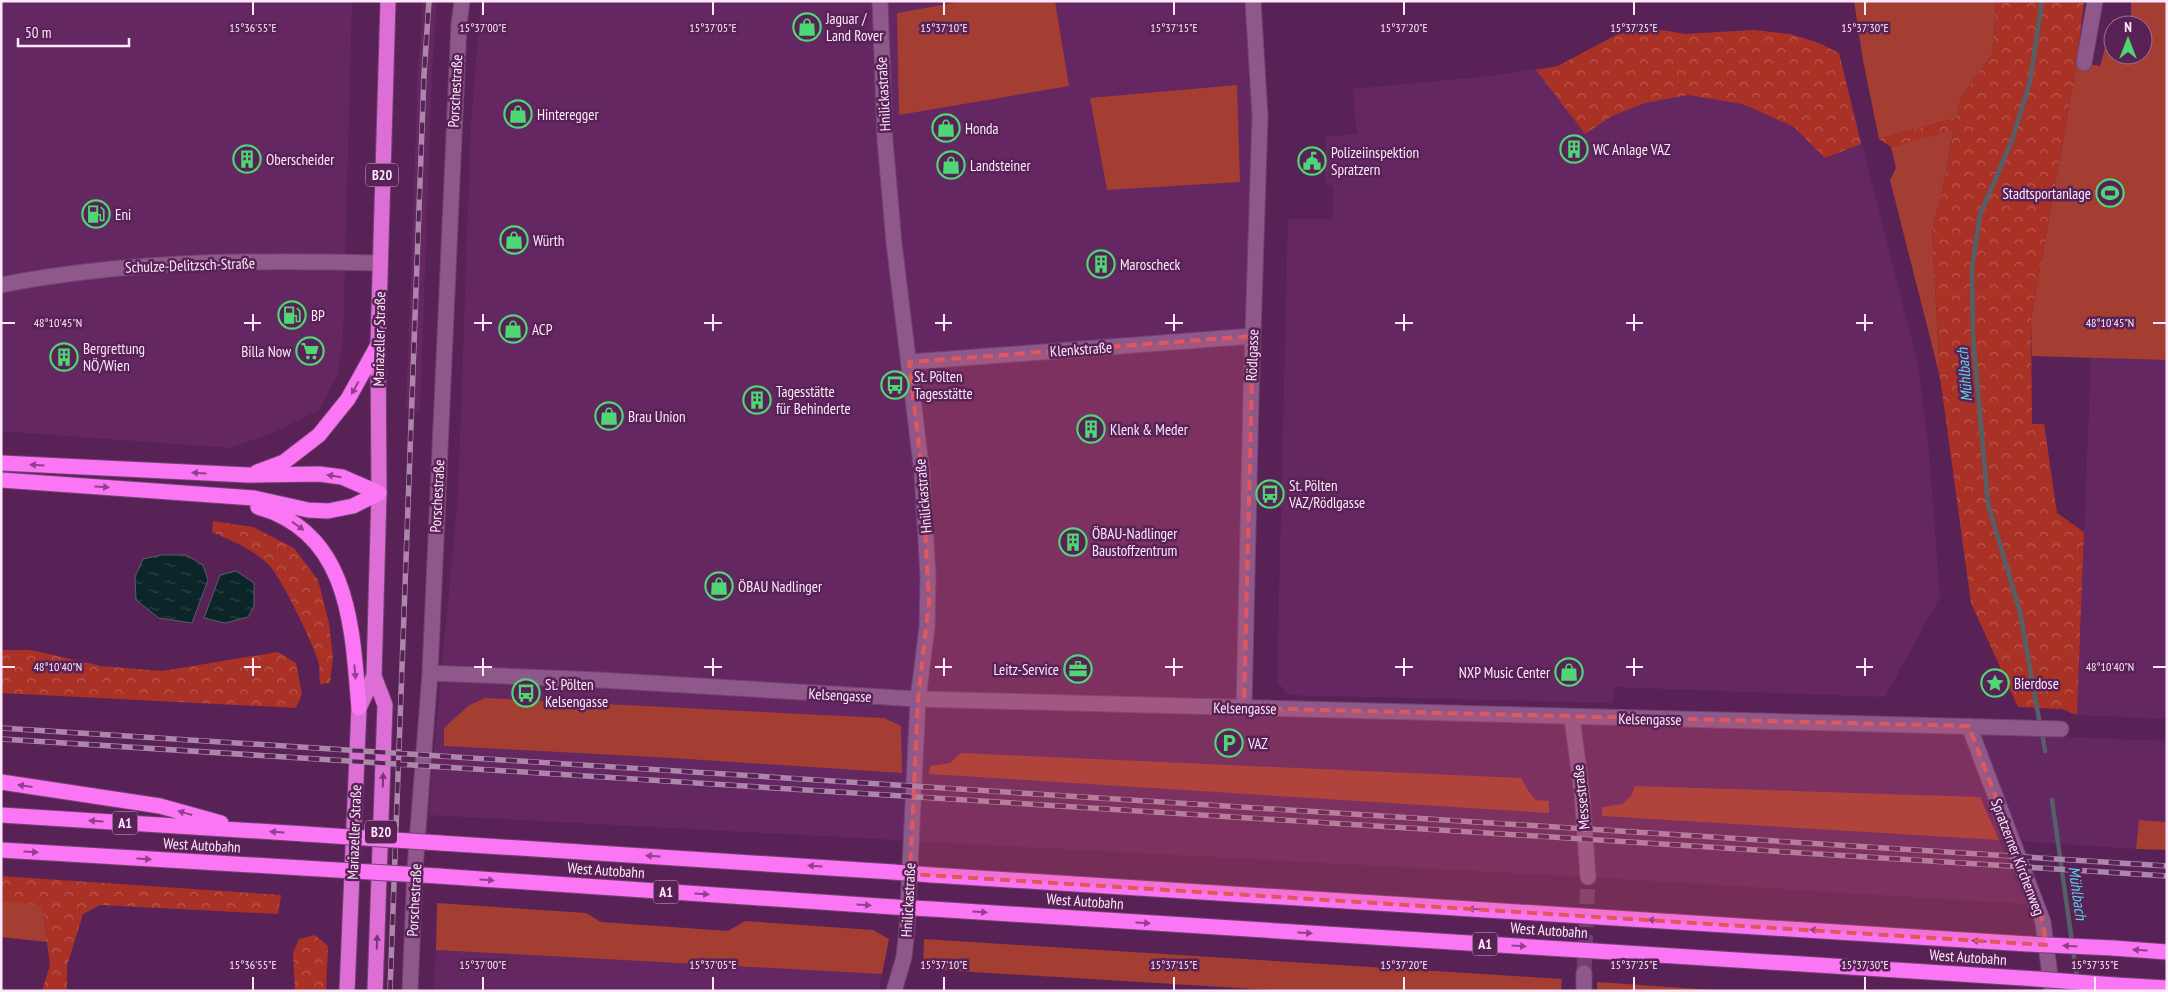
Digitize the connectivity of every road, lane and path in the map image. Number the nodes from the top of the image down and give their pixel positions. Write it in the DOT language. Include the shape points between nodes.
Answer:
graph roads {
  1 [pos="388,1"];
  2 [pos="462,1"];
  3 [pos="880,1"];
  4 [pos="1253,1"];
  5 [pos="2096,1"];
  6 [pos="2084,63"];
  7 [pos="380,263"];
  8 [pos="1,285"];
  9 [pos="1252,336"];
  10 [pos="378,345"];
  11 [pos="909,362"];
  12 [pos="1,463"];
  13 [pos="248,475"];
  14 [pos="1,480"];
  15 [pos="379,493"];
  16 [pos="220,497"];
  17 [pos="430,673"];
  18 [pos="374,676"];
  19 [pos="918,700"];
  20 [pos="359,708"];
  21 [pos="1244,708"];
  22 [pos="1572,718"];
  23 [pos="1969,726"];
  24 [pos="2056,729"];
  25 [pos="1,782"];
  26 [pos="1,815"];
  27 [pos="249,831"];
  28 [pos="1,850"];
  29 [pos="1588,877"];
  30 [pos="2167,952"];
  31 [pos="1584,973"];
  32 [pos="2167,988"];
  33 [pos="347,991"];
  34 [pos="375,991"];
  35 [pos="410,991"];
  36 [pos="894,991"];
  37 [pos="1584,991"];
  38 [pos="2052,991"];
  1 -- 7 [label="main road, Mariazeller Straße / B20"];
  2 -- 17 [label="street, Porschestraße"];
  3 -- 11 [label="street, Hnilickastraße" via="885,140"];
  4 -- 9 [label="street, Rödlgasse" via="1260,116"];
  5 -- 6 [label="street"];
  7 -- 8 [label="street, Schulze-Delitzsch-Straße" via="182,262"];
  7 -- 10 [label="main road, Mariazeller Straße / B20"];
  9 -- 11 [label="street, Klenkstraße"];
  9 -- 21 [label="street, Rödlgasse"];
  10 -- 13 [label="highway, one-way" via="348,400 319,435 284,462"];
  10 -- 15 [label="main road, Mariazeller Straße / B20"];
  11 -- 19 [label="street, Hnilickastraße" via="922,473 928,576 927,627"];
  13 -- 12 [label="highway, one-way"];
  15 -- 13 [label="highway, one-way" via="342,477 319,474"];
  14 -- 16 [label="highway, one-way"];
  15 -- 16 [label="highway" via="353,506 328,511 254,498"];
  15 -- 18 [label="main road, Mariazeller Straße / B20"];
  16 -- 20 [label="highway, one-way" via="274,512 300,526 320,546 336,571 344,595 352,631"];
  17 -- 19 [label="street, Kelsengasse"];
  17 -- 35 [label="street, Porschestraße" via="415,868"];
  18 -- 20 [label="main road, Mariazeller Straße / B20"];
  34 -- 18 [label="main road, Mariazeller Straße / B20, one-way" via="385,705"];
  19 -- 21 [label="street, Kelsengasse"];
  19 -- 36 [label="street, Hnilickastraße" via="907,928 904,957"];
  20 -- 33 [label="main road, Mariazeller Straße / B20"];
  21 -- 22 [label="street, Kelsengasse" via="1427,711"];
  22 -- 23 [label="street, Kelsengasse"];
  22 -- 29 [label="street, Messestraße"];
  23 -- 24 [label="street, Kelsengasse"];
  23 -- 38 [label="street, Spratzerner Kirchenweg" via="2043,922"];
  27 -- 25 [label="highway, one-way" via="160,806"];
  27 -- 26 [label="highway, West Autobahn / A1, one-way"];
  30 -- 27 [label="highway, West Autobahn / A1, one-way, bridge"];
  28 -- 32 [label="highway, West Autobahn / A1, one-way, bridge"];
  31 -- 37 [label="street"];
}
